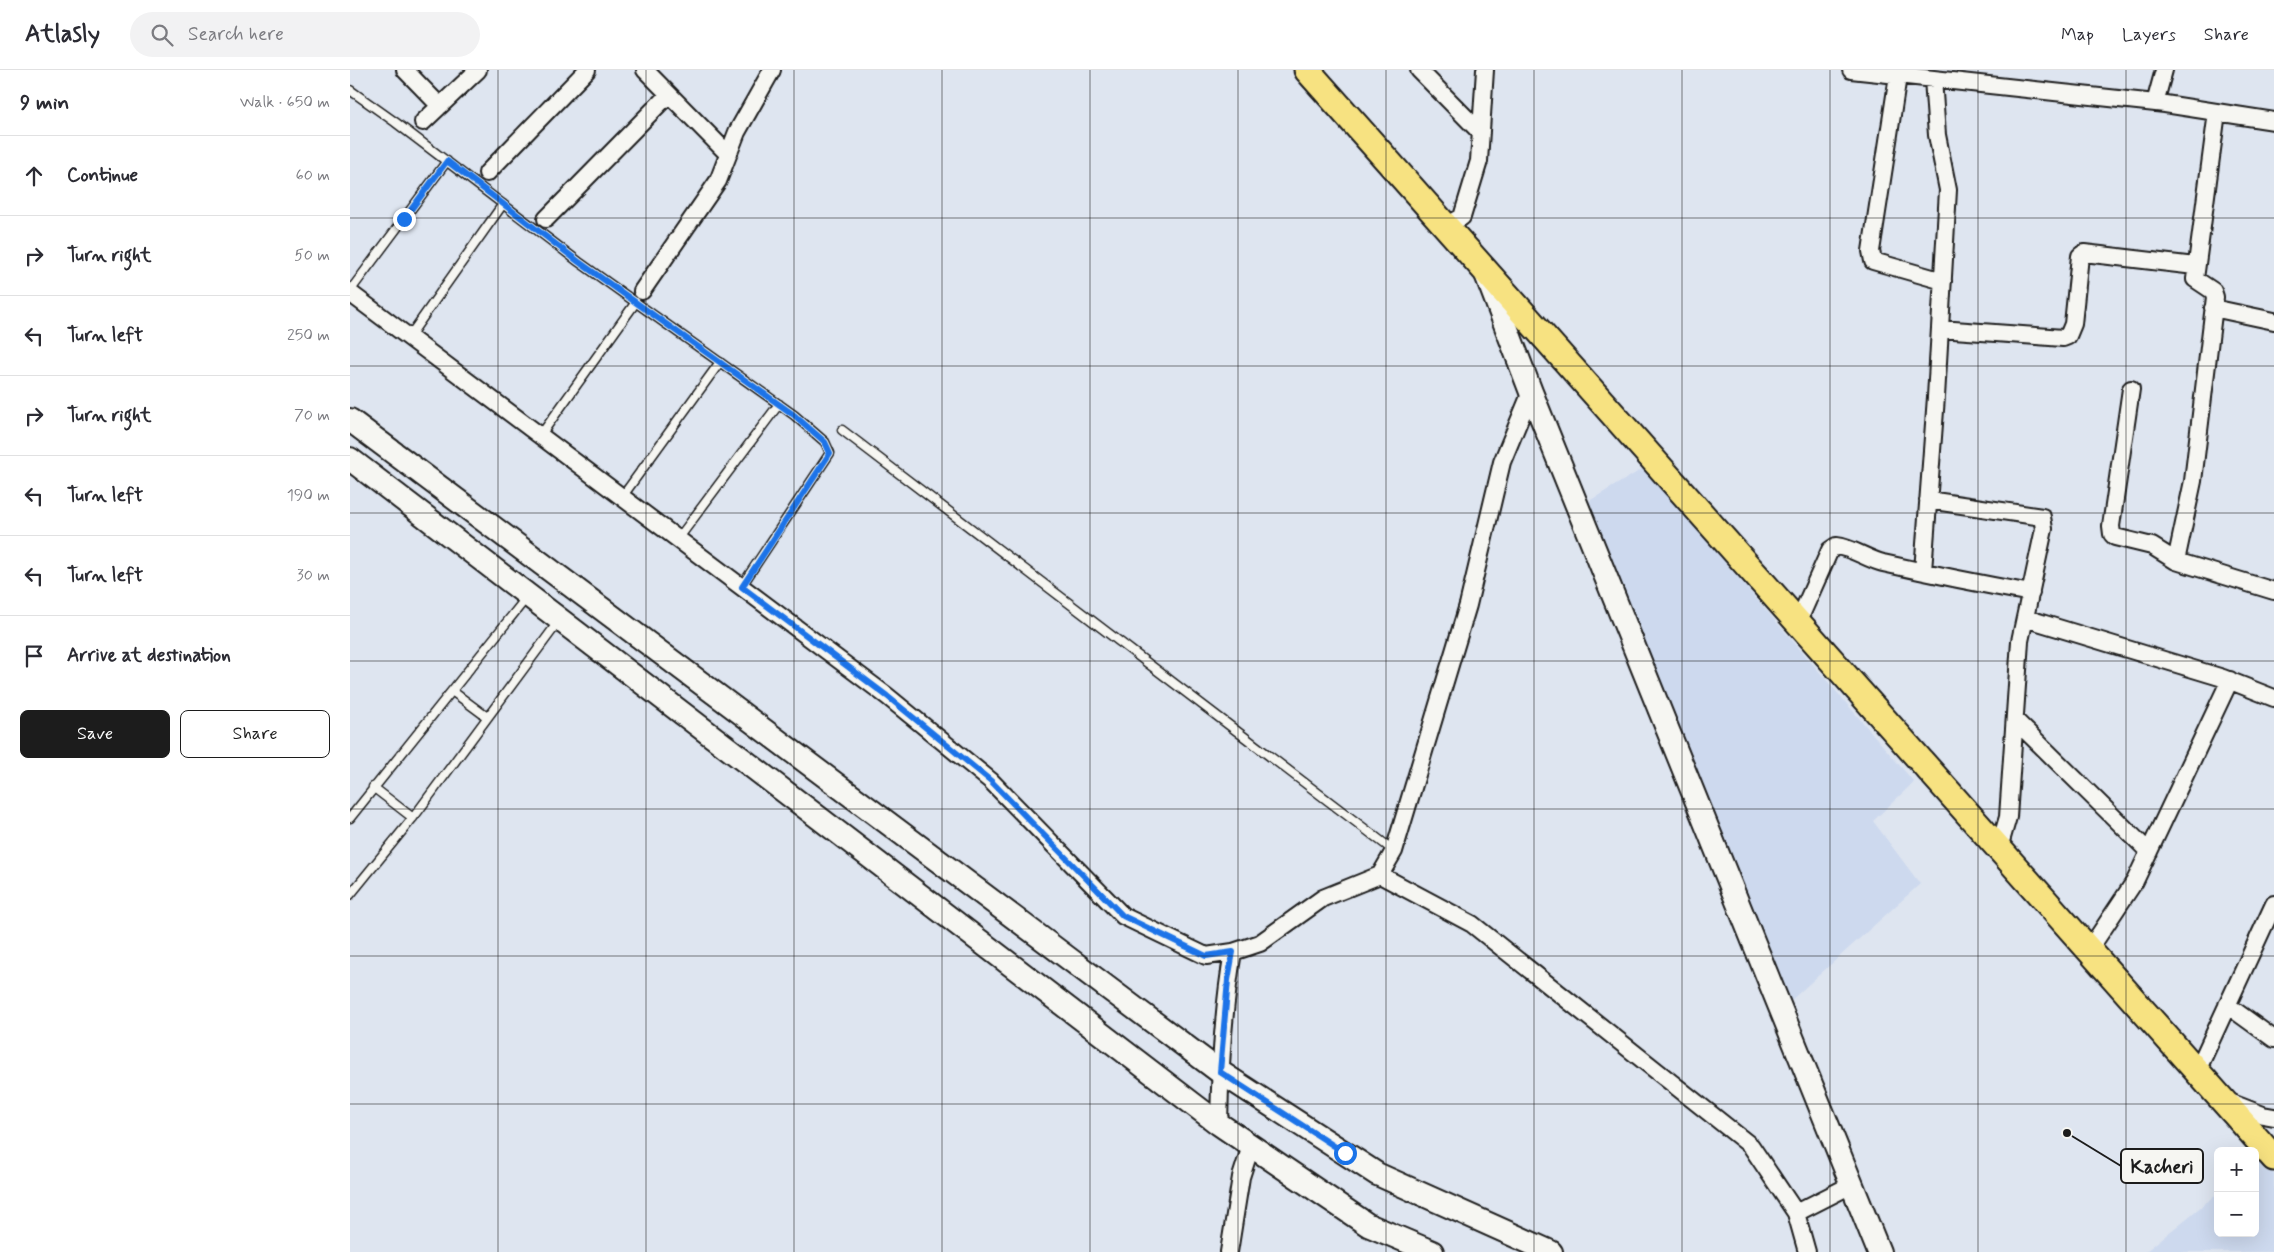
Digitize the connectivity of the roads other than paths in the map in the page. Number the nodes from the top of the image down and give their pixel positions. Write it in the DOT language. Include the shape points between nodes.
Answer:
graph roads {
  1 [pos="405,70"];
  2 [pos="478,70"];
  3 [pos="587,70"];
  4 [pos="645,70"];
  5 [pos="772,70"];
  6 [pos="1307,70"];
  7 [pos="1419,70"];
  8 [pos="1485,70"];
  9 [pos="1851,70"];
  10 [pos="2164,70"];
  11 [pos="1902,74"];
  12 [pos="1933,79"];
  13 [pos="350,90"];
  14 [pos="668,95"];
  15 [pos="2155,103"];
  16 [pos="440,106"];
  17 [pos="2217,112"];
  18 [pos="2274,121"];
  19 [pos="423,122"];
  20 [pos="1481,133"];
  21 [pos="728,154"];
  22 [pos="447,161"];
  23 [pos="488,173"];
  24 [pos="503,204"];
  25 [pos="546,219"];
  26 [pos="1446,226"];
  27 [pos="2195,266"];
  28 [pos="1484,268"];
  29 [pos="1944,281"];
  30 [pos="350,292"];
  31 [pos="639,297"];
  32 [pos="2214,308"];
  33 [pos="2274,321"];
  34 [pos="1940,329"];
  35 [pos="409,337"];
  36 [pos="720,362"];
  37 [pos="2131,389"];
  38 [pos="1531,392"];
  39 [pos="779,404"];
  40 [pos="350,420"];
  41 [pos="842,430"];
  42 [pos="540,436"];
  43 [pos="350,459"];
  44 [pos="622,497"];
  45 [pos="1928,500"];
  46 [pos="678,539"];
  47 [pos="2176,561"];
  48 [pos="540,562"];
  49 [pos="1923,571"];
  50 [pos="742,587"];
  51 [pos="577,590"];
  52 [pos="2274,591"];
  53 [pos="523,592"];
  54 [pos="2030,594"];
  55 [pos="559,618"];
  56 [pos="2025,618"];
  57 [pos="1798,622"];
  58 [pos="2230,680"];
  59 [pos="452,691"];
  60 [pos="2274,698"];
  61 [pos="487,717"];
  62 [pos="2015,720"];
  63 [pos="752,722"];
  64 [pos="727,748"];
  65 [pos="373,787"];
  66 [pos="350,818"];
  67 [pos="413,818"];
  68 [pos="1999,848"];
  69 [pos="1394,851"];
  70 [pos="2149,852"];
  71 [pos="1380,874"];
  72 [pos="351,893"];
  73 [pos="2274,904"];
  74 [pos="2090,950"];
  75 [pos="1233,952"];
  76 [pos="2227,1004"];
  77 [pos="2274,1039"];
  78 [pos="2197,1071"];
  79 [pos="1220,1072"];
  80 [pos="2221,1098"];
  81 [pos="2274,1117"];
  82 [pos="1219,1124"];
  83 [pos="1251,1146"];
  84 [pos="2274,1158"];
  85 [pos="1851,1184"];
  86 [pos="1796,1213"];
  87 [pos="1229,1252"];
  88 [pos="1432,1252"];
  89 [pos="1551,1252"];
  90 [pos="1807,1252"];
  91 [pos="1879,1252"];
  1 -- 16 [label="street"];
  2 -- 16 [label="street"];
  3 -- 23 [label="street"];
  4 -- 14 [label="street"];
  5 -- 21 [label="street"];
  6 -- 26 [label="main road"];
  7 -- 20 [label="street"];
  8 -- 20 [label="street"];
  9 -- 11 [label="street"];
  10 -- 15 [label="street"];
  11 -- 12 [label="street"];
  11 -- 29 [label="street" via="1871,251 1873,261"];
  12 -- 15 [label="street"];
  12 -- 29 [label="street" via="1937,135 1948,190"];
  13 -- 22 [label="lane"];
  14 -- 21 [label="street"];
  14 -- 25 [label="street"];
  15 -- 17 [label="street"];
  16 -- 19 [label="street"];
  17 -- 18 [label="street"];
  17 -- 27 [label="street"];
  20 -- 26 [label="street" via="1479,161 1462,217"];
  21 -- 31 [label="street" via="718,181"];
  22 -- 24 [label="lane"];
  22 -- 30 [label="lane"];
  24 -- 31 [label="lane"];
  24 -- 35 [label="lane"];
  26 -- 28 [label="main road"];
  27 -- 32 [label="street" via="2195,279 2213,291"];
  27 -- 34 [label="street" via="2084,252 2080,256 2073,324 2068,336"];
  28 -- 38 [label="street"];
  28 -- 57 [label="main road"];
  29 -- 34 [label="street"];
  30 -- 35 [label="street"];
  31 -- 36 [label="lane"];
  31 -- 42 [label="lane"];
  32 -- 33 [label="street"];
  32 -- 47 [label="street" via="2193,481"];
  34 -- 45 [label="street"];
  35 -- 42 [label="street"];
  36 -- 39 [label="lane"];
  36 -- 44 [label="lane"];
  37 -- 47 [label="street" via="2112,534 2152,546"];
  38 -- 69 [label="street" via="1502,462 1468,605"];
  38 -- 85 [label="street"];
  39 -- 46 [label="lane"];
  39 -- 50 [label="lane" via="825,442 830,453"];
  40 -- 48 [label="street"];
  41 -- 69 [label="lane"];
  42 -- 44 [label="street"];
  43 -- 53 [label="street"];
  44 -- 46 [label="street"];
  45 -- 49 [label="street"];
  45 -- 54 [label="street" via="2042,517 2044,529"];
  46 -- 50 [label="street"];
  47 -- 52 [label="street"];
  48 -- 51 [label="street"];
  48 -- 53 [label="street"];
  49 -- 54 [label="street"];
  49 -- 57 [label="street" via="1880,562 1836,546 1830,550"];
  50 -- 75 [label="street" via="887,696 991,781 1123,916 1206,956"];
  51 -- 55 [label="street"];
  51 -- 63 [label="street"];
  53 -- 55 [label="street"];
  53 -- 59 [label="lane"];
  54 -- 56 [label="street"];
  55 -- 61 [label="lane"];
  55 -- 64 [label="street"];
  56 -- 58 [label="street"];
  56 -- 62 [label="street" via="2020,641"];
  57 -- 68 [label="main road"];
  58 -- 60 [label="street"];
  58 -- 70 [label="street"];
  59 -- 61 [label="lane"];
  59 -- 65 [label="lane"];
  61 -- 67 [label="lane"];
  62 -- 68 [label="street" via="2008,817"];
  62 -- 70 [label="street"];
  63 -- 64 [label="street"];
  63 -- 79 [label="street"];
  64 -- 82 [label="street"];
  65 -- 66 [label="lane"];
  65 -- 67 [label="lane"];
  67 -- 72 [label="lane"];
  68 -- 74 [label="main road"];
  69 -- 71 [label="street"];
  70 -- 74 [label="street" via="2135,881"];
  71 -- 75 [label="street" via="1323,898 1260,944"];
  71 -- 86 [label="street" via="1472,924 1751,1146"];
  73 -- 76 [label="street"];
  74 -- 78 [label="main road"];
  75 -- 79 [label="street"];
  76 -- 77 [label="street"];
  76 -- 78 [label="street"];
  78 -- 80 [label="main road"];
  79 -- 82 [label="street"];
  79 -- 89 [label="street" via="1376,1174"];
  80 -- 81 [label="street"];
  80 -- 84 [label="main road"];
  82 -- 83 [label="street"];
  83 -- 87 [label="street" via="1241,1177"];
  83 -- 88 [label="street" via="1368,1225"];
  85 -- 86 [label="street"];
  85 -- 91 [label="street"];
  86 -- 90 [label="street"];
}
